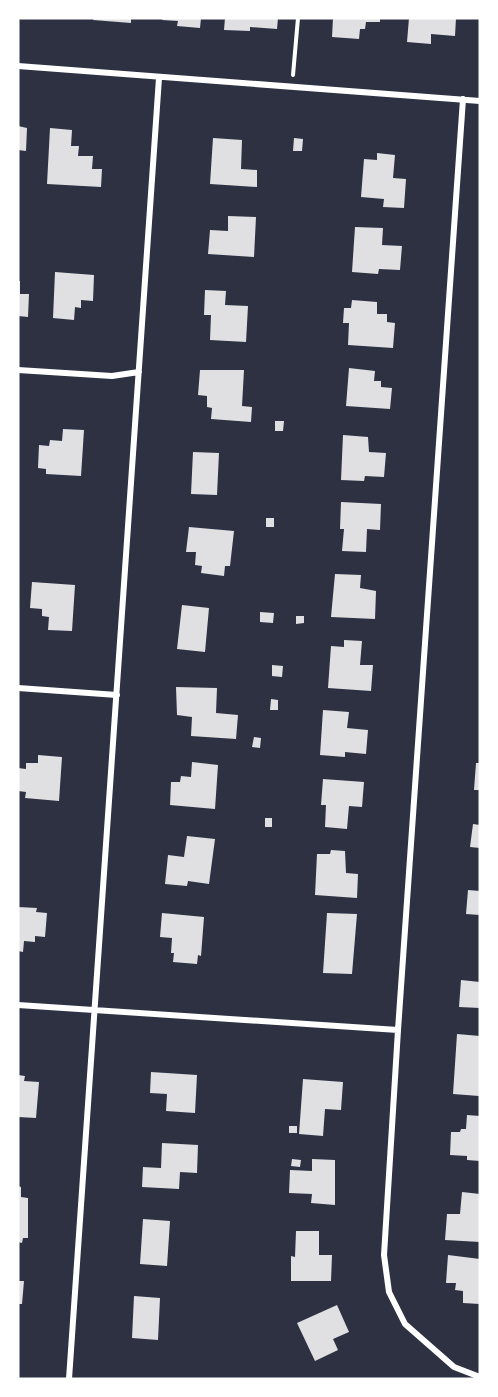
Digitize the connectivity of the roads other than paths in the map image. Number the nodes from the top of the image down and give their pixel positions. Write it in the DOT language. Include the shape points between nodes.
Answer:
graph roads {
  1 [pos="18,66"];
  2 [pos="159,78"];
  3 [pos="463,99"];
  4 [pos="480,101"];
  5 [pos="18,370"];
  6 [pos="139,372"];
  7 [pos="18,688"];
  8 [pos="117,695"];
  9 [pos="18,1005"];
  10 [pos="94,1009"];
  11 [pos="398,1030"];
  12 [pos="480,1377"];
  13 [pos="69,1379"];
  1 -- 2 [label="street"];
  2 -- 3 [label="street"];
  2 -- 6 [label="street"];
  3 -- 4 [label="street"];
  3 -- 11 [label="street"];
  5 -- 6 [label="street" via="112,376"];
  6 -- 8 [label="street"];
  7 -- 8 [label="street"];
  8 -- 10 [label="street"];
  9 -- 10 [label="street"];
  10 -- 11 [label="street"];
  10 -- 13 [label="street"];
  11 -- 12 [label="street" via="384,1256 389,1292 405,1324 454,1367"];
}
